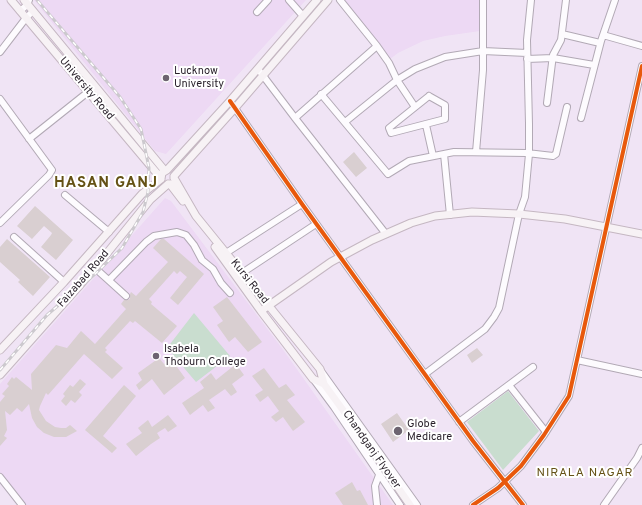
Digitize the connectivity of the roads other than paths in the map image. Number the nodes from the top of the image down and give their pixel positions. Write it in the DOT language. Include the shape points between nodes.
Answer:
graph roads {
  1 [pos="11,0"];
  2 [pos="268,0"];
  3 [pos="289,0"];
  4 [pos="317,0"];
  5 [pos="328,0"];
  6 [pos="340,0"];
  7 [pos="483,0"];
  8 [pos="531,0"];
  9 [pos="566,0"];
  10 [pos="615,0"];
  11 [pos="27,2"];
  12 [pos="20,11"];
  13 [pos="33,11"];
  14 [pos="257,12"];
  15 [pos="303,16"];
  16 [pos="26,18"];
  17 [pos="562,34"];
  18 [pos="603,35"];
  19 [pos="600,43"];
  20 [pos="377,46"];
  21 [pos="642,46"];
  22 [pos="483,51"];
  23 [pos="0,52"];
  24 [pos="527,56"];
  25 [pos="553,58"];
  26 [pos="594,65"];
  27 [pos="642,66"];
  28 [pos="258,69"];
  29 [pos="263,75"];
  30 [pos="397,80"];
  31 [pos="88,92"];
  32 [pos="321,94"];
  33 [pos="0,98"];
  34 [pos="230,101"];
  35 [pos="547,103"];
  36 [pos="415,107"];
  37 [pos="567,107"];
  38 [pos="235,108"];
  39 [pos="294,118"];
  40 [pos="581,118"];
  41 [pos="345,122"];
  42 [pos="426,125"];
  43 [pos="29,139"];
  44 [pos="476,152"];
  45 [pos="444,154"];
  46 [pos="528,154"];
  47 [pos="433,156"];
  48 [pos="166,170"];
  49 [pos="161,178"];
  50 [pos="172,180"];
  51 [pos="65,195"];
  52 [pos="302,204"];
  53 [pos="519,214"];
  54 [pos="450,215"];
  55 [pos="0,223"];
  56 [pos="316,224"];
  57 [pos="606,227"];
  58 [pos="109,232"];
  59 [pos="386,234"];
  60 [pos="642,234"];
  61 [pos="14,237"];
  62 [pos="226,254"];
  63 [pos="340,257"];
  64 [pos="95,268"];
  65 [pos="242,273"];
  66 [pos="109,280"];
  67 [pos="64,282"];
  68 [pos="230,293"];
  69 [pos="126,296"];
  70 [pos="268,306"];
  71 [pos="261,311"];
  72 [pos="0,350"];
  73 [pos="577,360"];
  74 [pos="533,367"];
  75 [pos="320,369"];
  76 [pos="425,374"];
  77 [pos="642,374"];
  78 [pos="0,375"];
  79 [pos="313,379"];
  80 [pos="324,384"];
  81 [pos="509,385"];
  82 [pos="332,395"];
  83 [pos="459,422"];
  84 [pos="546,432"];
  85 [pos="642,448"];
  86 [pos="379,475"];
  87 [pos="0,477"];
  88 [pos="504,482"];
  89 [pos="22,505"];
  90 [pos="377,505"];
  91 [pos="400,505"];
  92 [pos="410,505"];
  93 [pos="417,505"];
  94 [pos="473,505"];
  95 [pos="522,505"];
  96 [pos="604,505"];
  1 -- 12 [label="main road, University Road"];
  2 -- 14 [label="street"];
  3 -- 15 [label="street"];
  4 -- 15 [label="main road"];
  5 -- 29 [label="main road, Faizabad Road"];
  6 -- 20 [label="street"];
  7 -- 22 [label="street"];
  8 -- 24 [label="street"];
  9 -- 17 [label="street"];
  10 -- 18 [label="street"];
  11 -- 12 [label="street"];
  11 -- 13 [label="main road, University Road"];
  12 -- 16 [label="main road, University Road"];
  13 -- 16 [label="street"];
  13 -- 48 [label="main road, University Road"];
  15 -- 28 [label="main road"];
  16 -- 23 [label="street"];
  16 -- 31 [label="main road, University Road"];
  17 -- 19 [label="street"];
  17 -- 25 [label="street"];
  18 -- 19 [label="street"];
  18 -- 21 [label="street"];
  19 -- 26 [label="street"];
  20 -- 30 [label="street" via="389,62"];
  20 -- 32 [label="street"];
  22 -- 24 [label="street"];
  22 -- 30 [label="street" via="445,57"];
  22 -- 44 [label="street"];
  24 -- 25 [label="street"];
  24 -- 46 [label="street"];
  25 -- 26 [label="street"];
  25 -- 35 [label="street"];
  26 -- 40 [label="street"];
  27 -- 57 [label="street"];
  28 -- 29 [label="street"];
  28 -- 34 [label="main road"];
  29 -- 38 [label="main road, Faizabad Road"];
  29 -- 39 [label="street"];
  30 -- 36 [label="street"];
  30 -- 41 [label="street"];
  31 -- 43 [label="street"];
  31 -- 49 [label="main road, University Road"];
  32 -- 39 [label="street"];
  32 -- 41 [label="street"];
  33 -- 43 [label="street"];
  34 -- 38 [label="street"];
  34 -- 48 [label="main road"];
  36 -- 42 [label="street" via="429,96 445,106 445,119"];
  36 -- 42 [label="street" via="389,128 391,133"];
  37 -- 46 [label="street" via="556,154"];
  38 -- 50 [label="main road, Faizabad Road"];
  38 -- 52 [label="street"];
  39 -- 59 [label="street"];
  41 -- 47 [label="street" via="388,174 409,161"];
  42 -- 47 [label="street"];
  43 -- 55 [label="street" via="52,170"];
  44 -- 45 [label="street"];
  44 -- 46 [label="street"];
  45 -- 47 [label="street"];
  45 -- 54 [label="street"];
  46 -- 53 [label="street" via="525,197"];
  48 -- 49 [label="main road"];
  48 -- 50 [label="main road" via="172,172"];
  49 -- 50 [label="main road" via="163,183"];
  49 -- 58 [label="main road, Faizabad Road" via="142,194"];
  50 -- 62 [label="main road, Kursi Road"];
  50 -- 64 [label="main road, Faizabad Road" via="150,200"];
  50 -- 71 [label="main road, Kursi Road"];
  51 -- 58 [label="street"];
  52 -- 56 [label="street"];
  52 -- 62 [label="street"];
  53 -- 54 [label="main road" via="472,212"];
  53 -- 57 [label="main road" via="566,219"];
  53 -- 76 [label="street" via="499,308 494,317 485,329"];
  54 -- 59 [label="main road" via="435,216 411,223"];
  56 -- 63 [label="street"];
  56 -- 65 [label="street"];
  57 -- 60 [label="main road"];
  57 -- 73 [label="street"];
  58 -- 67 [label="main road, Faizabad Road"];
  59 -- 63 [label="main road"];
  61 -- 67 [label="street"];
  62 -- 65 [label="main road, Kursi Road"];
  63 -- 70 [label="main road"];
  63 -- 76 [label="street"];
  64 -- 66 [label="street"];
  64 -- 78 [label="main road, Faizabad Road"];
  65 -- 70 [label="main road, Kursi Road"];
  66 -- 68 [label="street" via="154,236 177,232 186,235 202,260 213,269"];
  66 -- 69 [label="street"];
  67 -- 72 [label="main road, Faizabad Road"];
  70 -- 71 [label="main road"];
  70 -- 75 [label="main road, Kursi Road"];
  71 -- 79 [label="main road, Kursi Road"];
  73 -- 77 [label="street"];
  73 -- 84 [label="street" via="569,396"];
  74 -- 81 [label="street"];
  75 -- 80 [label="main road, Kursi Road"];
  75 -- 93 [label="street"];
  76 -- 83 [label="street"];
  79 -- 80 [label="main road, Kursi Road"];
  79 -- 86 [label="street"];
  80 -- 82 [label="main road, Kursi Road"];
  81 -- 83 [label="street"];
  81 -- 84 [label="street"];
  82 -- 92 [label="main road, Chandganj Flyover"];
  83 -- 88 [label="street"];
  84 -- 88 [label="street" via="521,466"];
  85 -- 96 [label="street"];
  86 -- 90 [label="street" via="375,486"];
  86 -- 91 [label="street"];
  87 -- 89 [label="street"];
  88 -- 94 [label="street"];
  88 -- 95 [label="street"];
}
